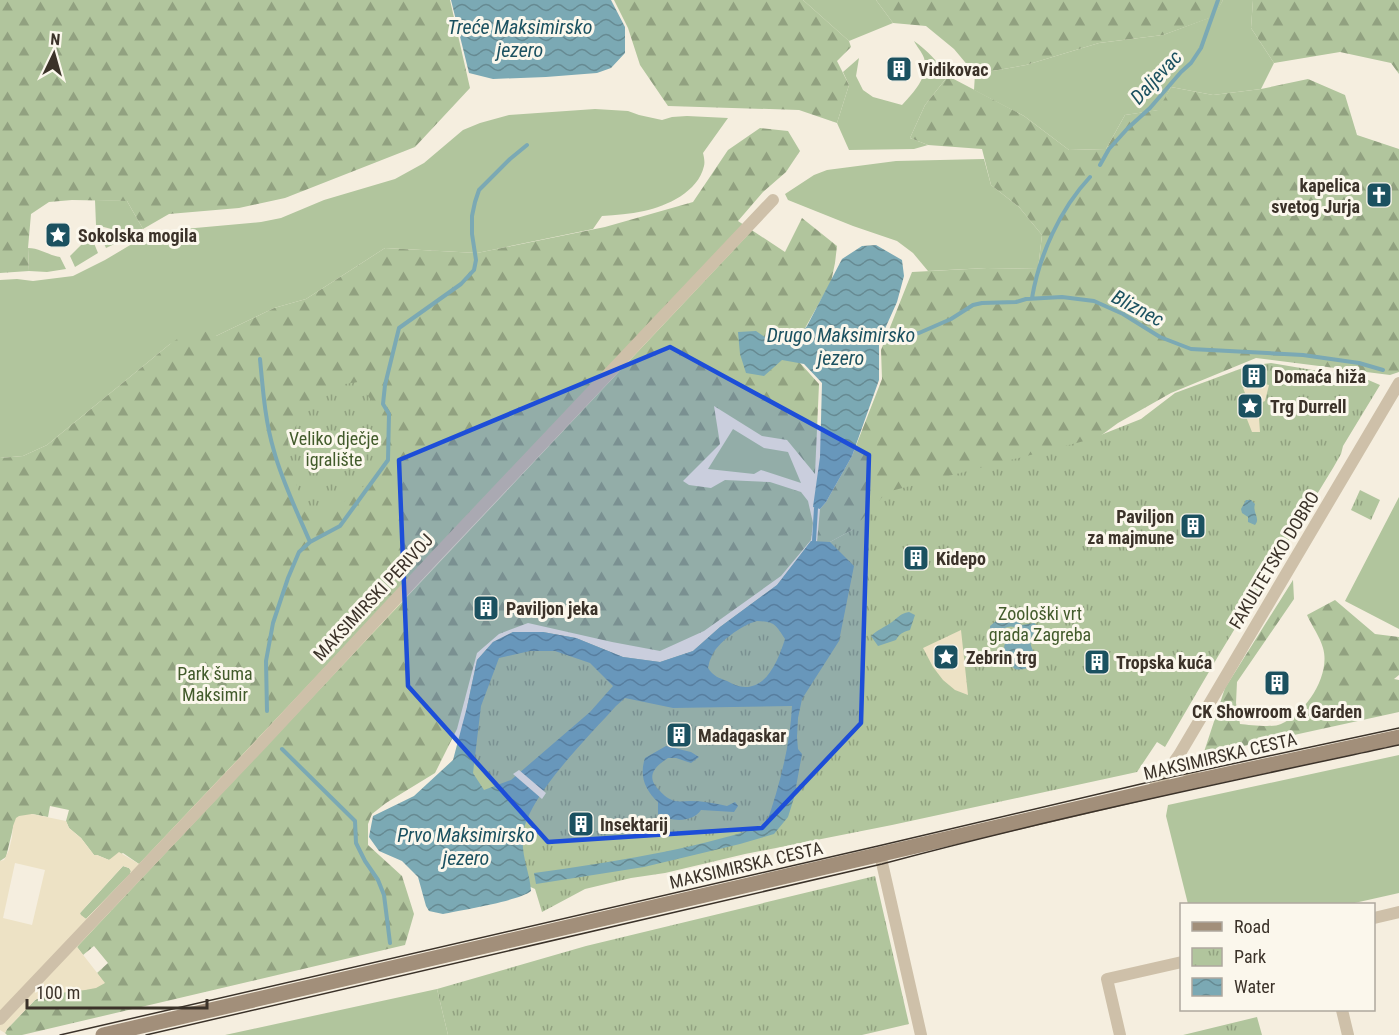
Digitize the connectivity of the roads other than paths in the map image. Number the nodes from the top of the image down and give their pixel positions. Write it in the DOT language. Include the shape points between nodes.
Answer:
graph roads {
  1 [pos="773,200"];
  2 [pos="1399,383"];
  3 [pos="1399,737"];
  4 [pos="1179,755"];
  5 [pos="1200,780"];
  6 [pos="1151,792"];
  7 [pos="880,854"];
  8 [pos="1399,912"];
  9 [pos="1375,918"];
  10 [pos="1180,962"];
  11 [pos="1342,1011"];
  12 [pos="0,1019"];
  13 [pos="103,1035"];
  14 [pos="921,1035"];
  15 [pos="1120,1035"];
  16 [pos="1348,1035"];
  1 -- 12 [label="street, MAKSIMIRSKI PERIVOJ"];
  2 -- 4 [label="street, FAKULTETSKO DOBRO"];
  3 -- 5 [label="main road, MAKSIMIRSKA CESTA"];
  4 -- 5 [label="street" via="1181,765"];
  4 -- 6 [label="street, FAKULTETSKO DOBRO"];
  5 -- 6 [label="main road, MAKSIMIRSKA CESTA"];
  6 -- 7 [label="main road, MAKSIMIRSKA CESTA"];
  7 -- 13 [label="main road, MAKSIMIRSKA CESTA"];
  7 -- 14 [label="street"];
  8 -- 9 [label="street"];
  10 -- 15 [label="street" via="1107,979"];
  11 -- 16 [label="street"];
}
